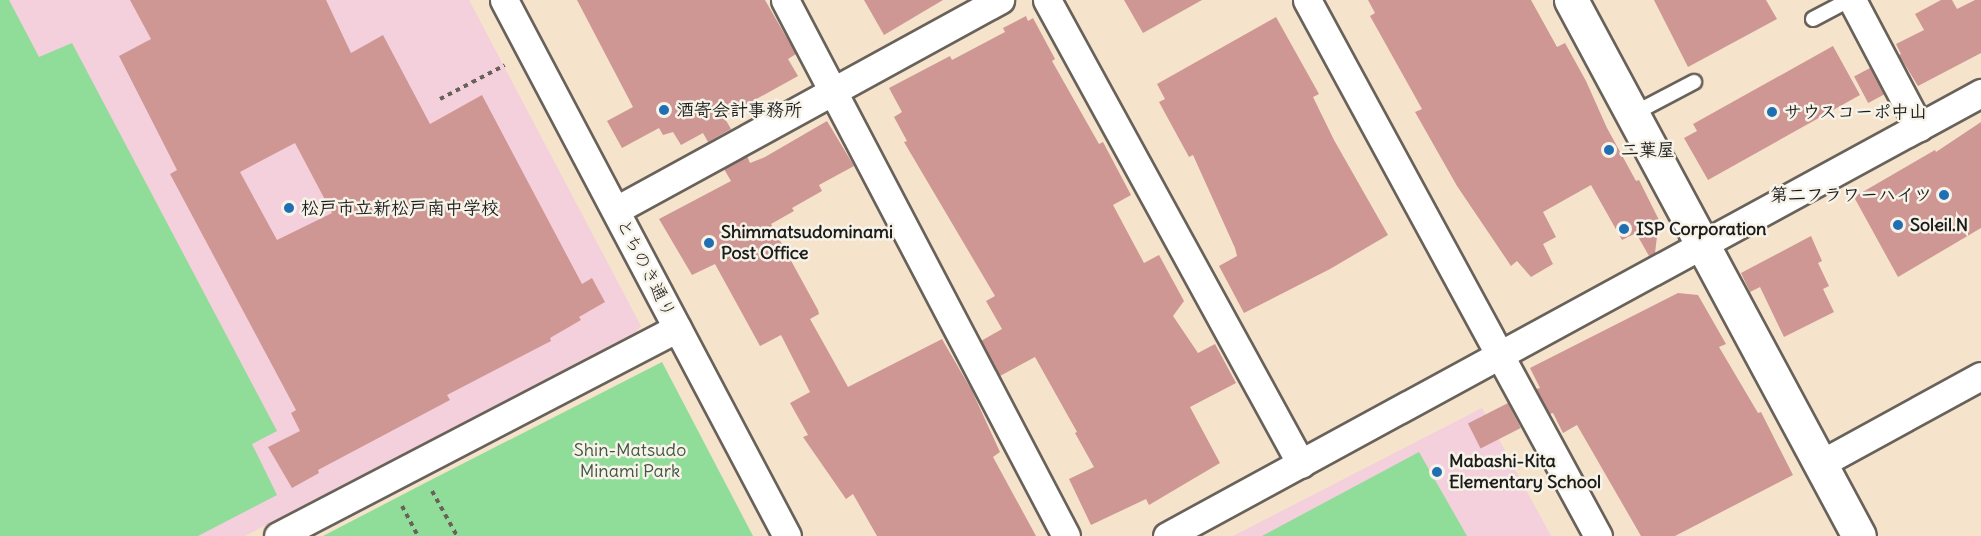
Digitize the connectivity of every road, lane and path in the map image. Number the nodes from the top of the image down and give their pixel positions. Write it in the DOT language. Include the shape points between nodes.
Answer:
graph roads {
  1 [pos="504,0"];
  2 [pos="785,0"];
  3 [pos="1000,0"];
  4 [pos="1047,0"];
  5 [pos="1307,0"];
  6 [pos="1571,0"];
  7 [pos="1850,0"];
  8 [pos="1813,19"];
  9 [pos="512,62"];
  10 [pos="1694,82"];
  11 [pos="833,92"];
  12 [pos="1981,93"];
  13 [pos="440,99"];
  14 [pos="1633,114"];
  15 [pos="1919,127"];
  16 [pos="616,210"];
  17 [pos="1704,245"];
  18 [pos="677,328"];
  19 [pos="1500,356"];
  20 [pos="1981,376"];
  21 [pos="417,464"];
  22 [pos="1301,464"];
  23 [pos="1820,464"];
  24 [pos="278,536"];
  25 [pos="457,536"];
  26 [pos="787,536"];
  27 [pos="1066,536"];
  28 [pos="1167,536"];
  29 [pos="1598,536"];
  30 [pos="1859,536"];
  1 -- 16 [label="street, とちのき通り"];
  2 -- 11 [label="street"];
  3 -- 11 [label="street"];
  4 -- 22 [label="street"];
  5 -- 19 [label="street"];
  6 -- 14 [label="street"];
  7 -- 8 [label="lane"];
  7 -- 15 [label="street"];
  9 -- 13 [label="path"];
  10 -- 14 [label="lane"];
  11 -- 16 [label="street"];
  11 -- 27 [label="street"];
  12 -- 15 [label="street"];
  14 -- 17 [label="street"];
  15 -- 17 [label="street"];
  16 -- 18 [label="street, とちのき通り"];
  17 -- 19 [label="street"];
  17 -- 23 [label="street"];
  18 -- 21 [label="street"];
  18 -- 26 [label="street, とちのき通り"];
  19 -- 22 [label="street"];
  19 -- 29 [label="street"];
  20 -- 23 [label="street"];
  21 -- 24 [label="street"];
  21 -- 25 [label="path"];
  22 -- 28 [label="street"];
  23 -- 30 [label="street"];
}
